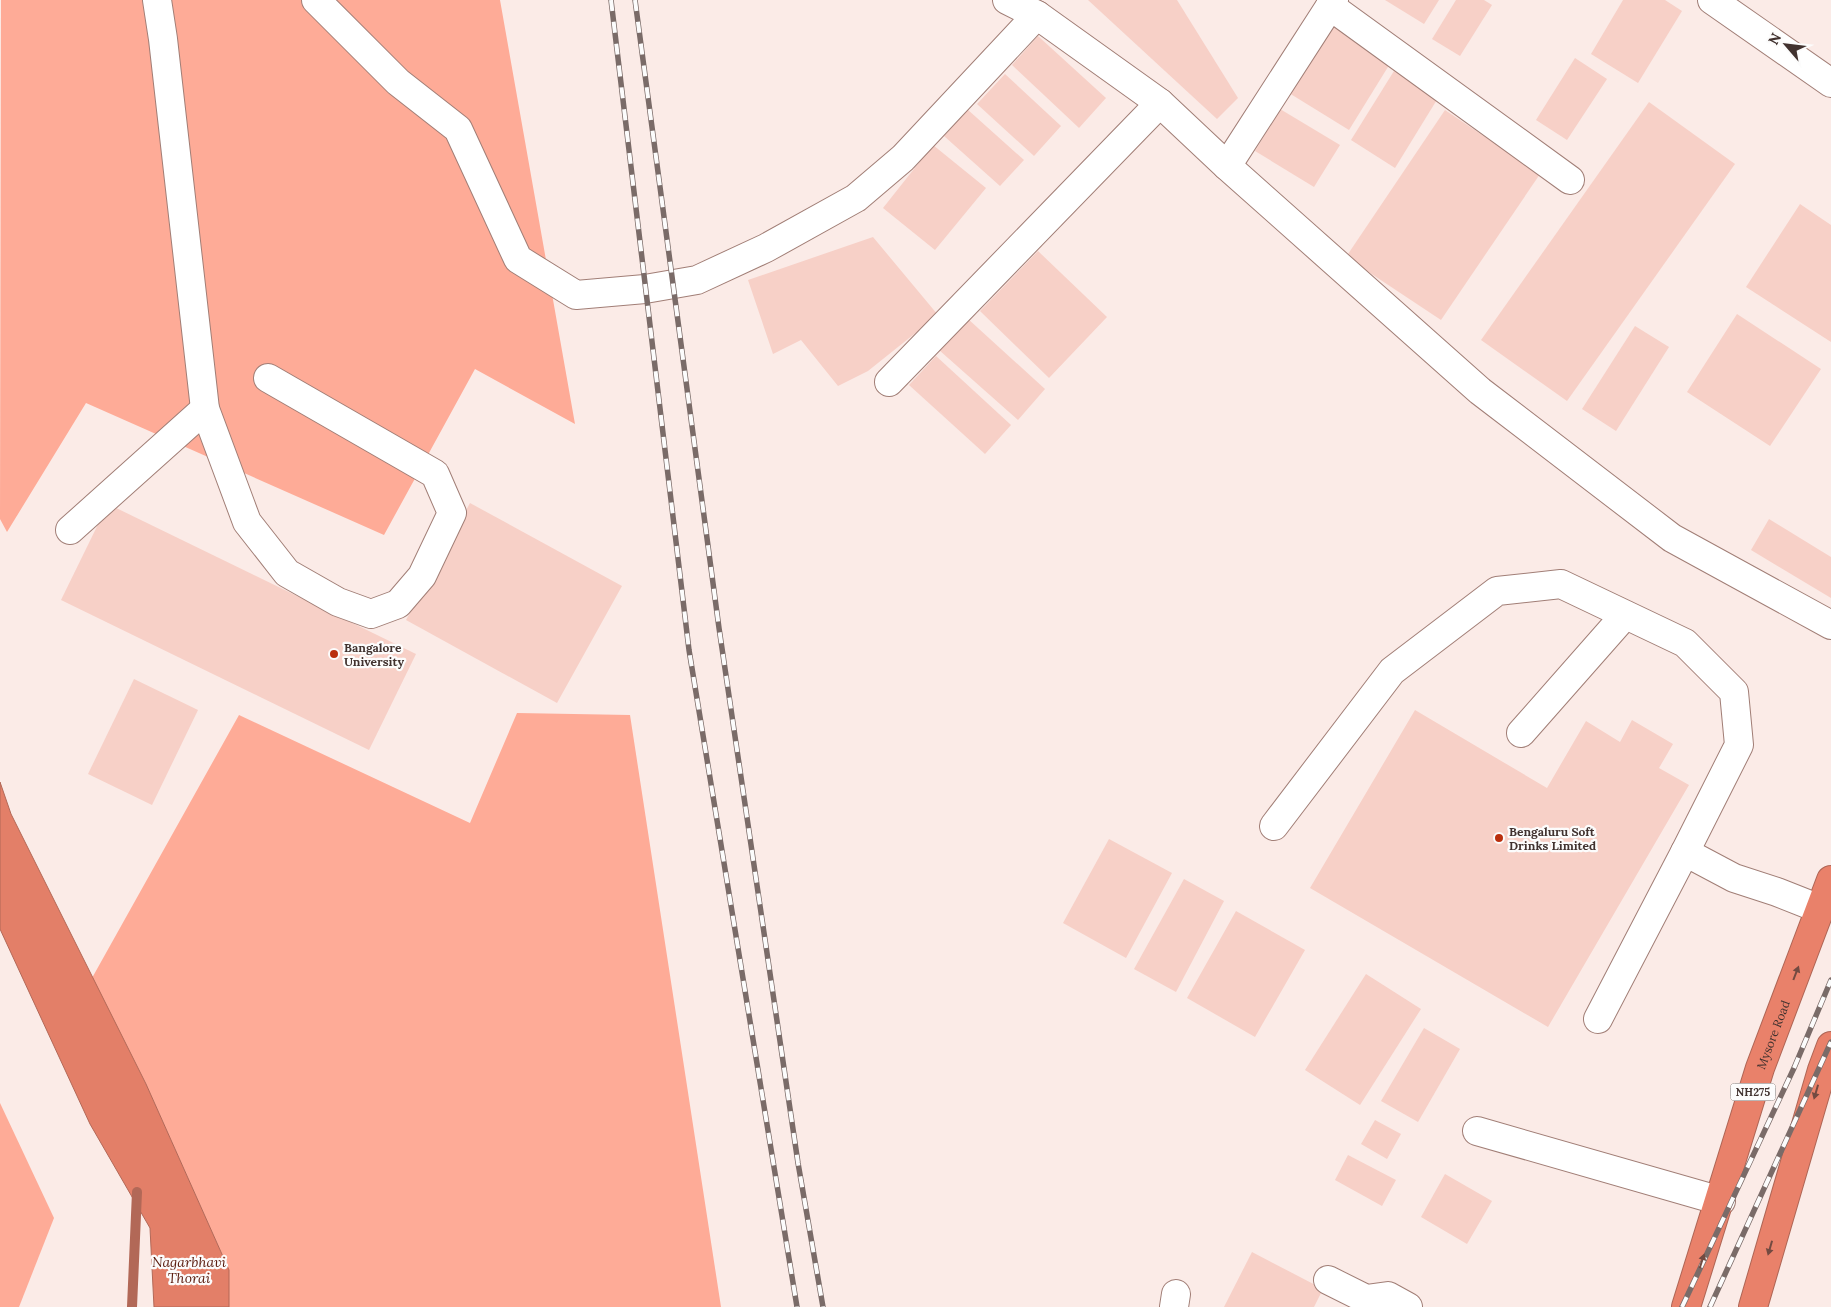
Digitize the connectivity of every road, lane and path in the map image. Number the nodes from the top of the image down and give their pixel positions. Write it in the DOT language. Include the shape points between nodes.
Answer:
graph roads {
  1 [pos="157,0"];
  2 [pos="316,0"];
  3 [pos="1007,0"];
  4 [pos="1712,0"];
  5 [pos="1332,3"];
  6 [pos="1037,15"];
  7 [pos="1831,83"];
  8 [pos="1160,103"];
  9 [pos="1227,166"];
  10 [pos="1570,180"];
  11 [pos="268,378"];
  12 [pos="889,382"];
  13 [pos="205,409"];
  14 [pos="70,530"];
  15 [pos="1625,614"];
  16 [pos="1831,626"];
  17 [pos="1520,733"];
  18 [pos="1274,826"];
  19 [pos="1684,852"];
  20 [pos="1831,880"];
  21 [pos="1820,909"];
  22 [pos="1598,1019"];
  23 [pos="1831,1046"];
  24 [pos="1477,1132"];
  25 [pos="1720,1201"];
  26 [pos="1328,1280"];
  27 [pos="1408,1307"];
  28 [pos="1686,1307"];
  29 [pos="1753,1307"];
  1 -- 13 [label="street"];
  2 -- 6 [label="street" via="398,82 458,129 518,258 576,295 697,280 766,248 856,198 903,158"];
  3 -- 6 [label="street"];
  4 -- 7 [label="street"];
  5 -- 9 [label="street"];
  5 -- 10 [label="street"];
  6 -- 8 [label="street"];
  8 -- 9 [label="street"];
  8 -- 12 [label="street"];
  9 -- 16 [label="street" via="1480,391 1672,538"];
  11 -- 13 [label="street" via="435,474 452,513 422,576 398,604 371,614 338,602 287,573 247,522"];
  13 -- 14 [label="street"];
  15 -- 17 [label="street"];
  15 -- 18 [label="street" via="1561,584 1497,591 1392,671"];
  15 -- 19 [label="street" via="1685,643 1734,692 1739,746"];
  19 -- 21 [label="street" via="1734,878"];
  19 -- 22 [label="street"];
  20 -- 21 [label="highway, Mysore Road / NH275"];
  25 -- 21 [label="highway, Mysore Road / NH275, one-way" via="1760,1068"];
  23 -- 29 [label="highway, one-way"];
  24 -- 25 [label="street"];
  28 -- 25 [label="highway, Mysore Road / NH275, one-way"];
  26 -- 27 [label="street" via="1366,1299 1388,1296"];
}
